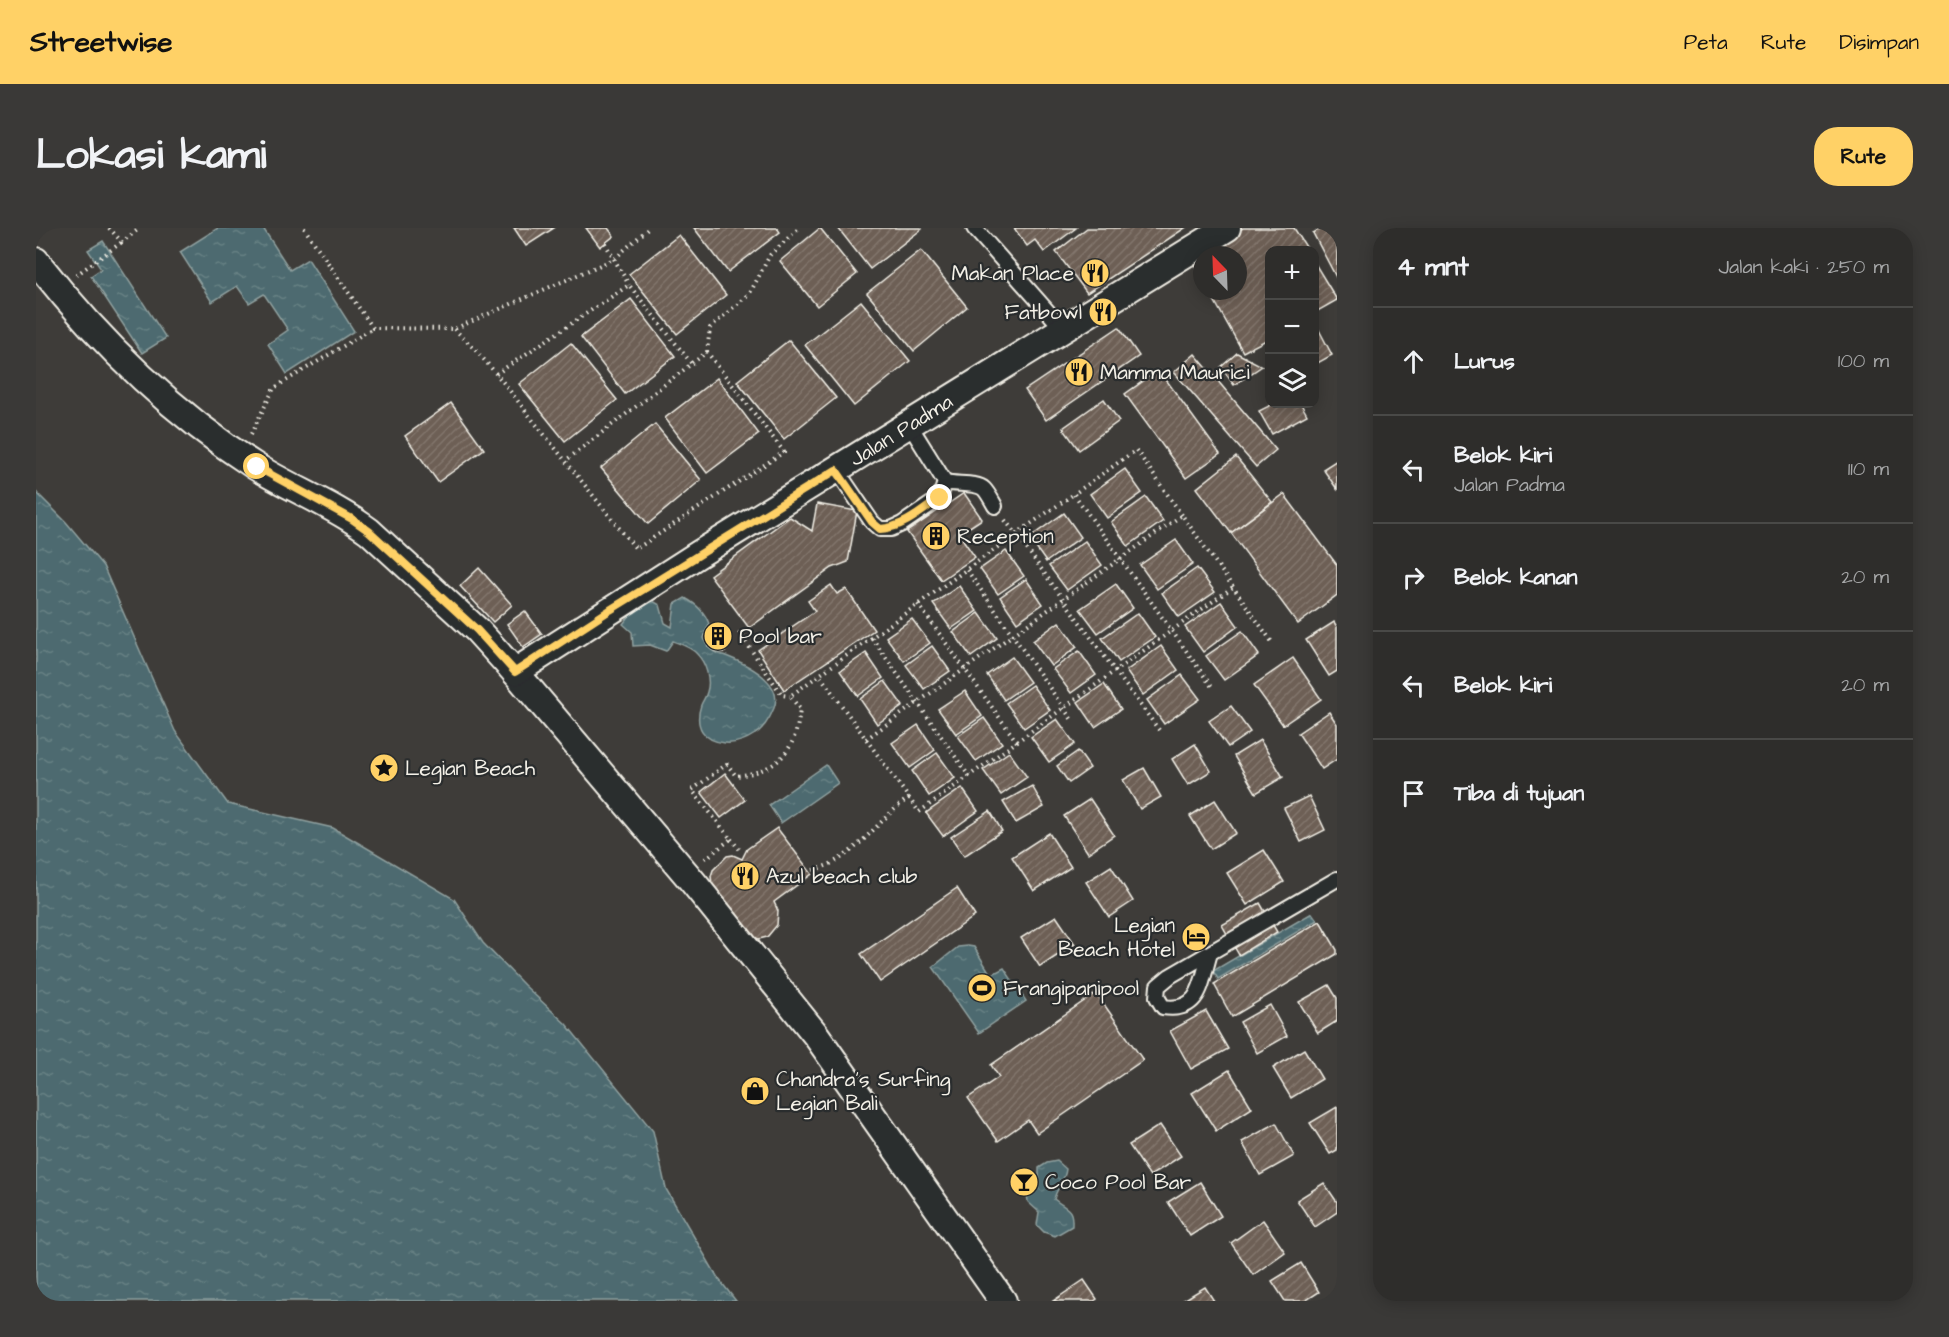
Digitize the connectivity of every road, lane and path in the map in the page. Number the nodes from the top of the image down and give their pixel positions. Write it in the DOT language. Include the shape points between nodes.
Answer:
graph roads {
  1 [pos="108,228"];
  2 [pos="140,228"];
  3 [pos="304,228"];
  4 [pos="649,228"];
  5 [pos="799,228"];
  6 [pos="974,228"];
  7 [pos="1227,228"];
  8 [pos="122,242"];
  9 [pos="605,243"];
  10 [pos="615,259"];
  11 [pos="36,261"];
  12 [pos="629,285"];
  13 [pos="60,290"];
  14 [pos="373,328"];
  15 [pos="454,329"];
  16 [pos="1064,330"];
  17 [pos="707,352"];
  18 [pos="692,364"];
  19 [pos="496,374"];
  20 [pos="909,424"];
  21 [pos="240,456"];
  22 [pos="566,461"];
  23 [pos="836,470"];
  24 [pos="945,482"];
  25 [pos="1074,494"];
  26 [pos="995,506"];
  27 [pos="1182,515"];
  28 [pos="1016,534"];
  29 [pos="1120,558"];
  30 [pos="967,570"];
  31 [pos="1233,587"];
  32 [pos="1063,599"];
  33 [pos="918,604"];
  34 [pos="1172,631"];
  35 [pos="739,632"];
  36 [pos="1013,635"];
  37 [pos="872,638"];
  38 [pos="1272,642"];
  39 [pos="965,668"];
  40 [pos="1115,671"];
  41 [pos="515,672"];
  42 [pos="821,676"];
  43 [pos="1212,687"];
  44 [pos="790,696"];
  45 [pos="917,702"];
  46 [pos="1064,708"];
  47 [pos="1072,720"];
  48 [pos="1159,730"];
  49 [pos="866,739"];
  50 [pos="1017,742"];
  51 [pos="969,776"];
  52 [pos="909,798"];
  53 [pos="731,839"];
  54 [pos="739,849"];
  55 [pos="813,870"];
  56 [pos="686,873"];
  57 [pos="1334,885"];
  58 [pos="1210,953"];
  59 [pos="1003,1301"];
  1 -- 8 [label="path"];
  2 -- 8 [label="path"];
  3 -- 14 [label="path"];
  4 -- 10 [label="path"];
  5 -- 17 [label="path" via="770,255 750,293 710,328"];
  6 -- 16 [label="lane"];
  7 -- 16 [label="street, Jalan Padma"];
  8 -- 13 [label="path"];
  9 -- 10 [label="path"];
  10 -- 12 [label="path"];
  10 -- 15 [label="path"];
  11 -- 13 [label="street"];
  12 -- 18 [label="path"];
  12 -- 19 [label="path"];
  13 -- 21 [label="street" via="165,400"];
  14 -- 15 [label="path"];
  14 -- 21 [label="path" via="274,388"];
  15 -- 19 [label="path"];
  16 -- 20 [label="street, Jalan Padma"];
  17 -- 18 [label="path"];
  17 -- 22 [label="path" via="784,452 636,549"];
  18 -- 22 [label="path"];
  19 -- 22 [label="path"];
  20 -- 23 [label="street, Jalan Padma"];
  20 -- 24 [label="lane"];
  21 -- 41 [label="street" via="369,531 477,630"];
  23 -- 24 [label="lane" via="880,529 902,524 940,498"];
  23 -- 41 [label="street, Jalan Padma"];
  24 -- 26 [label="lane" via="984,488"];
  25 -- 27 [label="path" via="1136,450"];
  25 -- 28 [label="path"];
  25 -- 29 [label="path"];
  27 -- 29 [label="path"];
  27 -- 31 [label="path"];
  28 -- 30 [label="path"];
  28 -- 32 [label="path"];
  29 -- 32 [label="path"];
  29 -- 34 [label="path"];
  30 -- 33 [label="path"];
  30 -- 36 [label="path"];
  31 -- 34 [label="path"];
  31 -- 38 [label="path"];
  32 -- 36 [label="path"];
  32 -- 40 [label="path"];
  33 -- 37 [label="path"];
  33 -- 39 [label="path"];
  34 -- 40 [label="path"];
  34 -- 43 [label="path"];
  35 -- 44 [label="path" via="783,695"];
  36 -- 39 [label="path"];
  36 -- 46 [label="path"];
  37 -- 42 [label="path"];
  37 -- 45 [label="path"];
  39 -- 45 [label="path"];
  39 -- 50 [label="path"];
  40 -- 46 [label="path"];
  40 -- 48 [label="path"];
  41 -- 56 [label="street"];
  42 -- 44 [label="path"];
  42 -- 49 [label="path"];
  44 -- 53 [label="path" via="800,709 798,730 790,749 775,764 756,773 736,776 727,764 692,790"];
  45 -- 49 [label="path"];
  45 -- 51 [label="path"];
  46 -- 47 [label="path"];
  46 -- 50 [label="path"];
  49 -- 52 [label="path"];
  50 -- 51 [label="path"];
  51 -- 52 [label="path" via="919,812"];
  52 -- 55 [label="path" via="851,852"];
  53 -- 54 [label="path"];
  53 -- 56 [label="path"];
  56 -- 59 [label="street" via="816,1035"];
  57 -- 58 [label="lane"];
}
